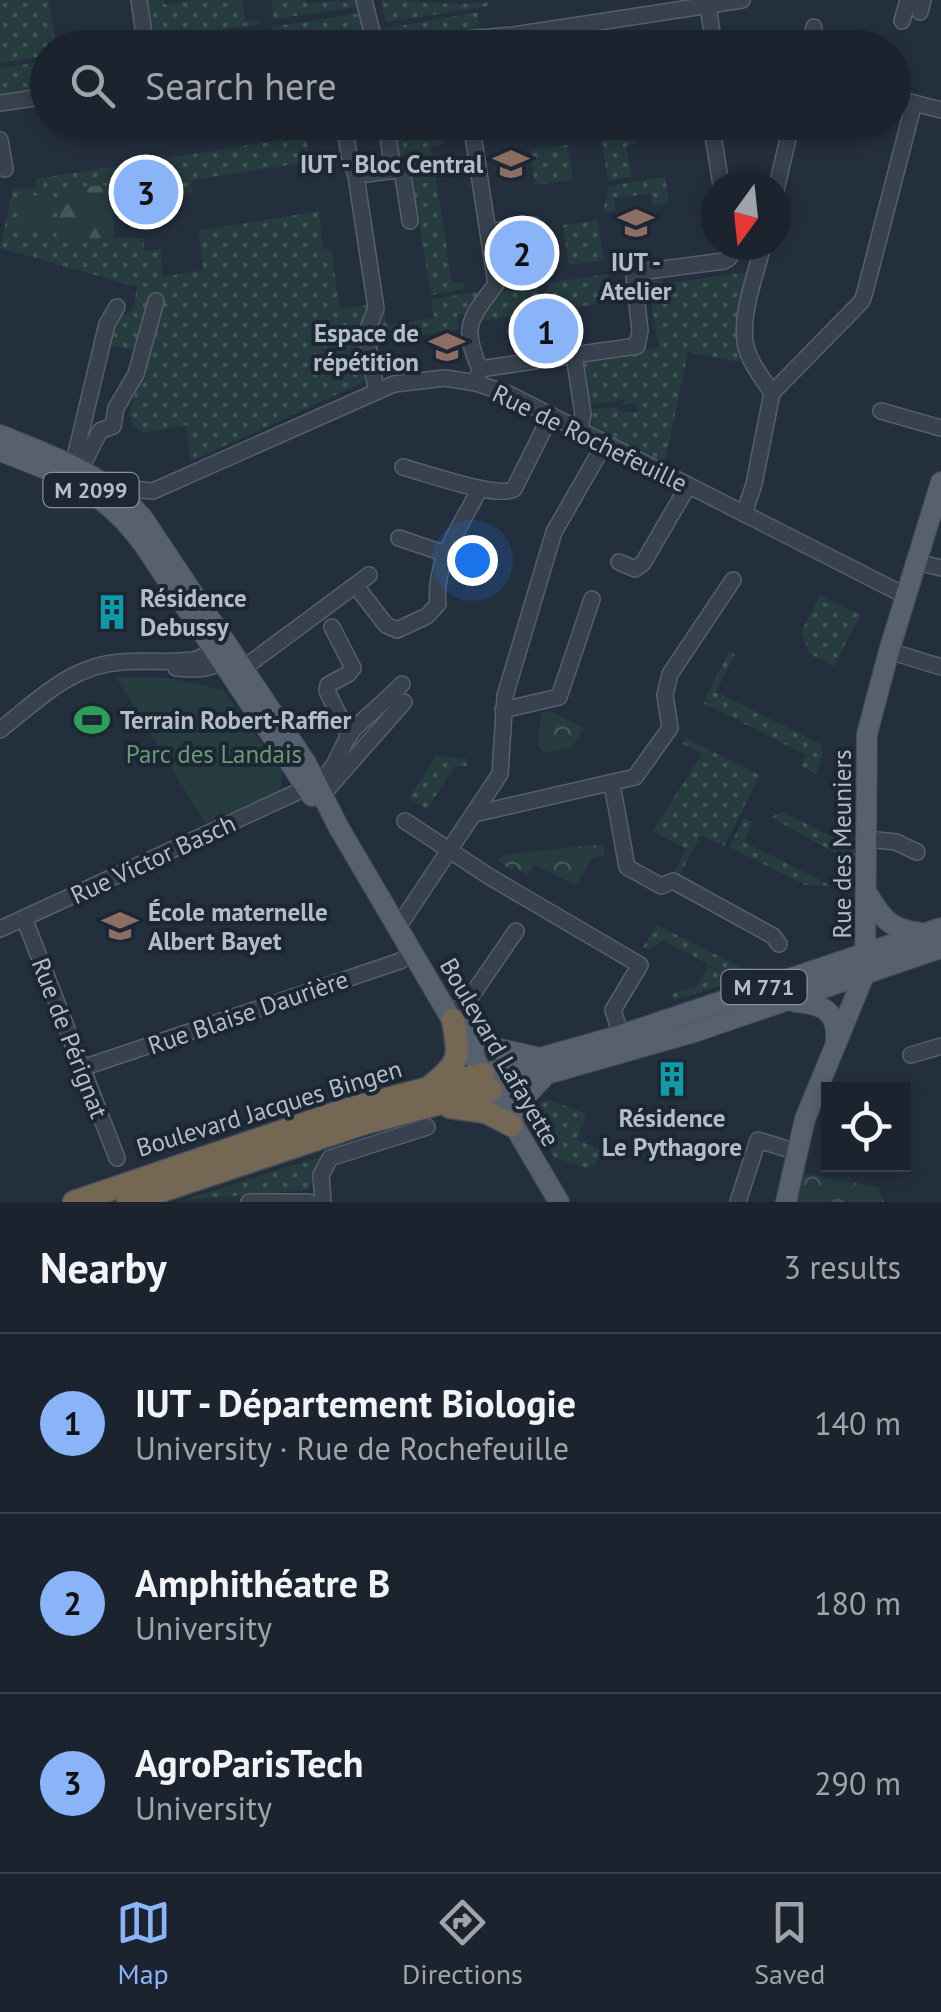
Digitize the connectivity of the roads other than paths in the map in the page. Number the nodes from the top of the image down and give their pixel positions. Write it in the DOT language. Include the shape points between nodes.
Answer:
graph roads {
  1 [pos="139,0"];
  2 [pos="364,0"];
  3 [pos="742,0"];
  4 [pos="704,4"];
  5 [pos="917,4"];
  6 [pos="902,21"];
  7 [pos="814,27"];
  8 [pos="143,30"];
  9 [pos="372,30"];
  10 [pos="545,30"];
  11 [pos="710,30"];
  12 [pos="813,30"];
  13 [pos="30,99"];
  14 [pos="911,102"];
  15 [pos="0,103"];
  16 [pos="914,103"];
  17 [pos="941,110"];
  18 [pos="911,114"];
  19 [pos="0,140"];
  20 [pos="348,140"];
  21 [pos="389,140"];
  22 [pos="474,140"];
  23 [pos="714,140"];
  24 [pos="788,140"];
  25 [pos="904,140"];
  26 [pos="5,168"];
  27 [pos="719,170"];
  28 [pos="781,170"];
  29 [pos="393,171"];
  30 [pos="366,174"];
  31 [pos="410,221"];
  32 [pos="534,225"];
  33 [pos="488,232"];
  34 [pos="725,260"];
  35 [pos="759,260"];
  36 [pos="156,301"];
  37 [pos="117,307"];
  38 [pos="574,356"];
  39 [pos="478,376"];
  40 [pos="376,390"];
  41 [pos="772,393"];
  42 [pos="882,411"];
  43 [pos="551,416"];
  44 [pos="941,428"];
  45 [pos="580,430"];
  46 [pos="0,436"];
  47 [pos="605,443"];
  48 [pos="0,451"];
  49 [pos="77,466"];
  50 [pos="402,468"];
  51 [pos="103,480"];
  52 [pos="941,482"];
  53 [pos="688,486"];
  54 [pos="153,490"];
  55 [pos="479,490"];
  56 [pos="744,514"];
  57 [pos="147,524"];
  58 [pos="399,538"];
  59 [pos="446,554"];
  60 [pos="620,562"];
  61 [pos="918,562"];
  62 [pos="941,568"];
  63 [pos="733,580"];
  64 [pos="906,596"];
  65 [pos="592,599"];
  66 [pos="332,627"];
  67 [pos="889,652"];
  68 [pos="229,658"];
  69 [pos="941,667"];
  70 [pos="402,684"];
  71 [pos="404,702"];
  72 [pos="504,710"];
  73 [pos="0,730"];
  74 [pos="349,736"];
  75 [pos="612,784"];
  76 [pos="315,788"];
  77 [pos="474,814"];
  78 [pos="405,821"];
  79 [pos="867,839"];
  80 [pos="449,851"];
  81 [pos="917,852"];
  82 [pos="868,894"];
  83 [pos="24,918"];
  84 [pos="398,926"];
  85 [pos="0,929"];
  86 [pos="516,931"];
  87 [pos="937,942"];
  88 [pos="779,944"];
  89 [pos="413,953"];
  90 [pos="866,963"];
  91 [pos="785,1002"];
  92 [pos="450,1017"];
  93 [pos="621,1035"];
  94 [pos="941,1046"];
  95 [pos="836,1047"];
  96 [pos="911,1055"];
  97 [pos="82,1068"];
  98 [pos="543,1068"];
  99 [pos="487,1082"];
  100 [pos="427,1107"];
  101 [pos="512,1125"];
  102 [pos="797,1152"];
  103 [pos="117,1158"];
  104 [pos="231,1166"];
  105 [pos="74,1202"];
  106 [pos="128,1202"];
  107 [pos="162,1202"];
  108 [pos="249,1202"];
  109 [pos="298,1202"];
  110 [pos="309,1202"];
  111 [pos="324,1202"];
  112 [pos="559,1202"];
  113 [pos="738,1202"];
  114 [pos="786,1202"];
  1 -- 8 [label="street"];
  2 -- 9 [label="street"];
  3 -- 4 [label="street"];
  4 -- 10 [label="street"];
  4 -- 11 [label="street"];
  5 -- 6 [label="street"];
  7 -- 12 [label="street"];
  13 -- 15 [label="street"];
  14 -- 16 [label="street"];
  16 -- 17 [label="street"];
  16 -- 18 [label="street"];
  19 -- 26 [label="street"];
  20 -- 40 [label="street" via="376,308 366,334"];
  21 -- 29 [label="street"];
  22 -- 33 [label="street"];
  23 -- 27 [label="street"];
  24 -- 28 [label="street"];
  25 -- 41 [label="street" via="862,301"];
  29 -- 30 [label="street"];
  29 -- 31 [label="street" via="402,169"];
  32 -- 33 [label="street"];
  33 -- 39 [label="street" via="496,284 469,328"];
  34 -- 38 [label="street" via="639,272 636,346"];
  35 -- 41 [label="street" via="745,344"];
  36 -- 49 [label="street" via="136,374 112,426 100,431"];
  37 -- 49 [label="street" via="107,324"];
  38 -- 39 [label="street"];
  38 -- 45 [label="street"];
  39 -- 40 [label="street, Rue de Rochefeuille"];
  39 -- 43 [label="street, Rue de Rochefeuille"];
  40 -- 54 [label="street, Rue de Rochefeuille"];
  41 -- 56 [label="street"];
  42 -- 44 [label="street"];
  43 -- 45 [label="street, Rue de Rochefeuille"];
  43 -- 55 [label="street" via="514,489"];
  45 -- 47 [label="street, Rue de Rochefeuille"];
  46 -- 49 [label="main road, M 2099"];
  47 -- 53 [label="street, Rue de Rochefeuille"];
  47 -- 72 [label="street" via="554,532"];
  48 -- 68 [label="main road, M 2099" via="81,484 117,510"];
  49 -- 51 [label="main road, M 2099"];
  50 -- 55 [label="street"];
  51 -- 54 [label="street"];
  51 -- 57 [label="main road, M 2099"];
  52 -- 61 [label="main road, Rue des Meuniers"];
  53 -- 56 [label="street, Rue de Rochefeuille"];
  53 -- 60 [label="street" via="643,564 635,569"];
  54 -- 57 [label="street"];
  55 -- 59 [label="street"];
  56 -- 64 [label="street, Rue de Rochefeuille"];
  57 -- 68 [label="main road, M 2099"];
  58 -- 59 [label="street"];
  59 -- 68 [label="street" via="438,604 427,616 397,630 386,625 363,580"];
  61 -- 62 [label="street"];
  61 -- 64 [label="main road, Rue des Meuniers"];
  63 -- 75 [label="street" via="670,674 670,728 635,777"];
  64 -- 67 [label="main road, Rue des Meuniers"];
  65 -- 72 [label="street" via="559,697"];
  66 -- 74 [label="street" via="353,668 327,691"];
  67 -- 69 [label="street"];
  67 -- 79 [label="main road, Rue des Meuniers" via="867,734"];
  68 -- 73 [label="street" via="197,670 94,658 68,669"];
  68 -- 76 [label="main road, Boulevard Lafayette / M 2099"];
  70 -- 74 [label="street"];
  71 -- 76 [label="street"];
  72 -- 77 [label="street" via="500,774"];
  74 -- 76 [label="street"];
  75 -- 77 [label="street"];
  75 -- 88 [label="street" via="627,867 661,886 674,881"];
  76 -- 83 [label="street, Rue Victor Basch"];
  76 -- 84 [label="main road, Boulevard Lafayette / M 2099"];
  77 -- 80 [label="street"];
  78 -- 80 [label="street"];
  79 -- 81 [label="street" via="896,836"];
  79 -- 82 [label="main road, Rue des Meuniers"];
  80 -- 84 [label="street"];
  80 -- 93 [label="street" via="487,881 640,966 610,1010"];
  82 -- 87 [label="main road" via="890,926"];
  82 -- 90 [label="main road, Rue des Meuniers"];
  83 -- 85 [label="street, Rue Victor Basch"];
  83 -- 97 [label="street, Rue de Pérignat"];
  84 -- 89 [label="main road, Boulevard Lafayette / M 2099"];
  86 -- 92 [label="street"];
  87 -- 90 [label="main road, M 771"];
  89 -- 92 [label="main road, Boulevard Lafayette / M 2099"];
  89 -- 97 [label="street, Rue Blaise Daurière"];
  90 -- 91 [label="main road, M 771"];
  90 -- 93 [label="main road, M 771"];
  90 -- 95 [label="main road, Rue des Meuniers"];
  91 -- 95 [label="main road" via="828,1009"];
  91 -- 98 [label="main road, M 771"];
  92 -- 98 [label="main road" via="495,1048"];
  92 -- 99 [label="main road, Boulevard Lafayette / M 2099"];
  92 -- 100 [label="highway" via="457,1060"];
  93 -- 98 [label="main road, M 771"];
  94 -- 96 [label="street"];
  95 -- 102 [label="main road, Rue des Meuniers"];
  97 -- 103 [label="street, Rue de Pérignat"];
  98 -- 99 [label="main road, M 771"];
  98 -- 101 [label="main road"];
  99 -- 100 [label="highway, Boulevard Jacques Bingen / M 771"];
  99 -- 101 [label="main road, Boulevard Lafayette"];
  100 -- 101 [label="highway" via="477,1110"];
  100 -- 104 [label="highway, Boulevard Jacques Bingen / M 771"];
  100 -- 105 [label="highway, Boulevard Jacques Bingen / M 771" via="216,1152"];
  100 -- 111 [label="street" via="330,1158 321,1175"];
  101 -- 112 [label="main road, Boulevard Lafayette"];
  102 -- 113 [label="street" via="758,1140"];
  102 -- 114 [label="main road, Rue des Meuniers"];
  104 -- 106 [label="highway, Boulevard Jacques Bingen / M 771"];
  104 -- 107 [label="highway"];
  108 -- 109 [label="street"];
  109 -- 110 [label="street"];
}
